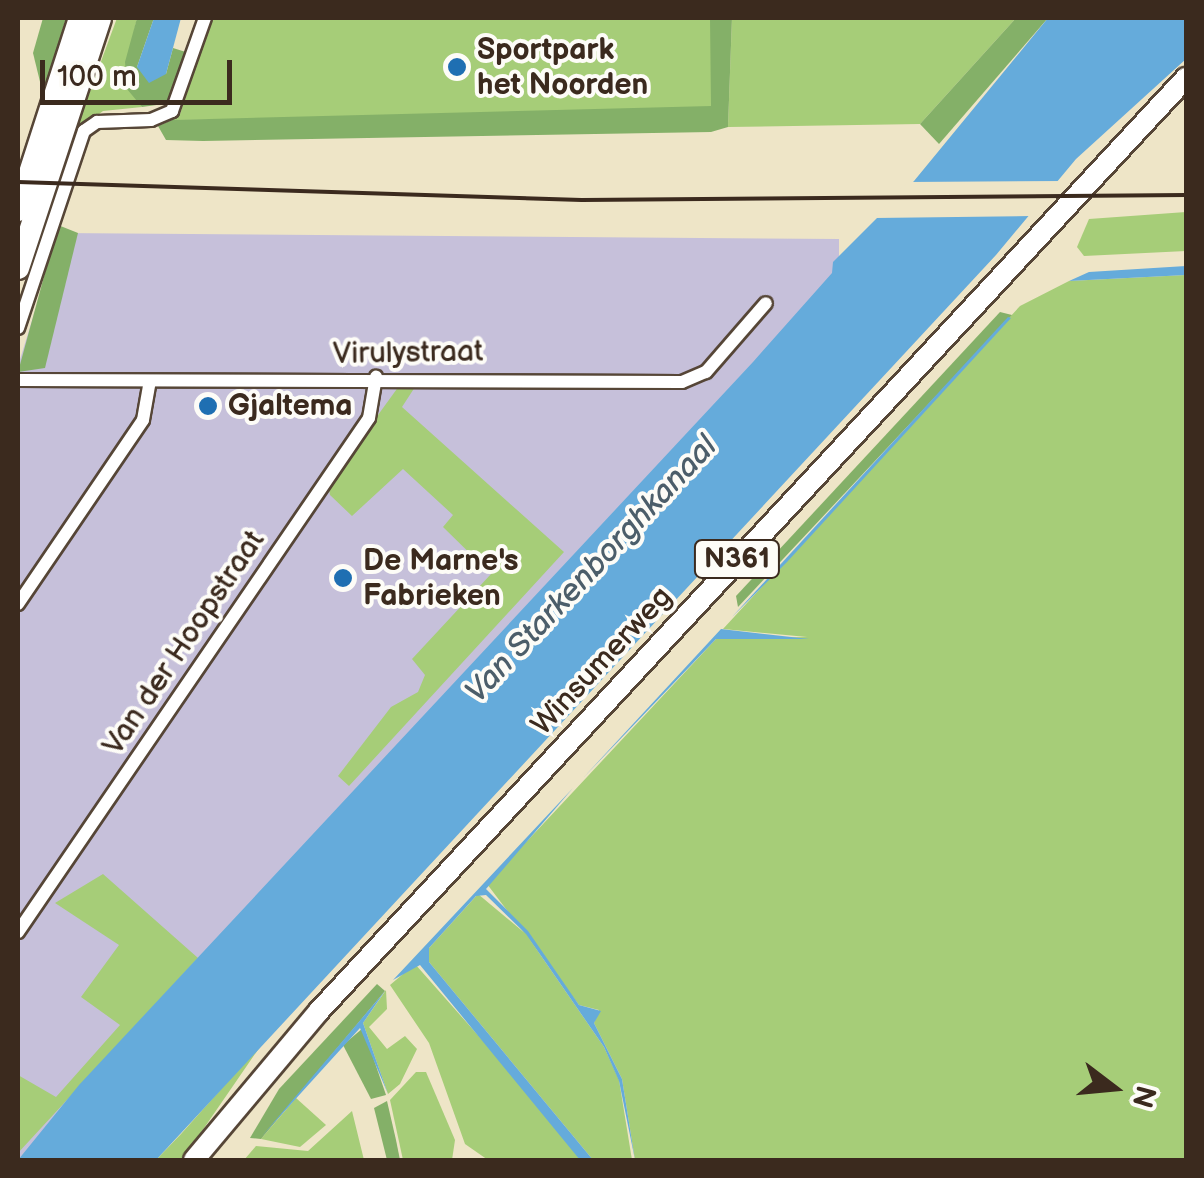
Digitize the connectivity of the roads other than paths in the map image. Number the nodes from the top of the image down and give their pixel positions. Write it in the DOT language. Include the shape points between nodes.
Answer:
graph roads {
  1 [pos="80,18"];
  2 [pos="100,18"];
  3 [pos="205,18"];
  4 [pos="1186,78"];
  5 [pos="18,210"];
  6 [pos="18,268"];
  7 [pos="766,303"];
  8 [pos="18,328"];
  9 [pos="376,378"];
  10 [pos="18,380"];
  11 [pos="150,382"];
  12 [pos="18,604"];
  13 [pos="18,932"];
  14 [pos="194,1160"];
  1 -- 5 [label="highway"];
  2 -- 6 [label="highway"];
  3 -- 8 [label="street" via="172,110 151,120 97,122 84,132"];
  4 -- 14 [label="main road, Winsumerweg / N361" via="319,1011"];
  7 -- 9 [label="street, Virulystraat" via="706,372 682,382"];
  9 -- 11 [label="street, Virulystraat"];
  9 -- 13 [label="street, Van der Hoopstraat" via="369,418"];
  10 -- 11 [label="street, Virulystraat"];
  11 -- 12 [label="street" via="143,420"];
}
